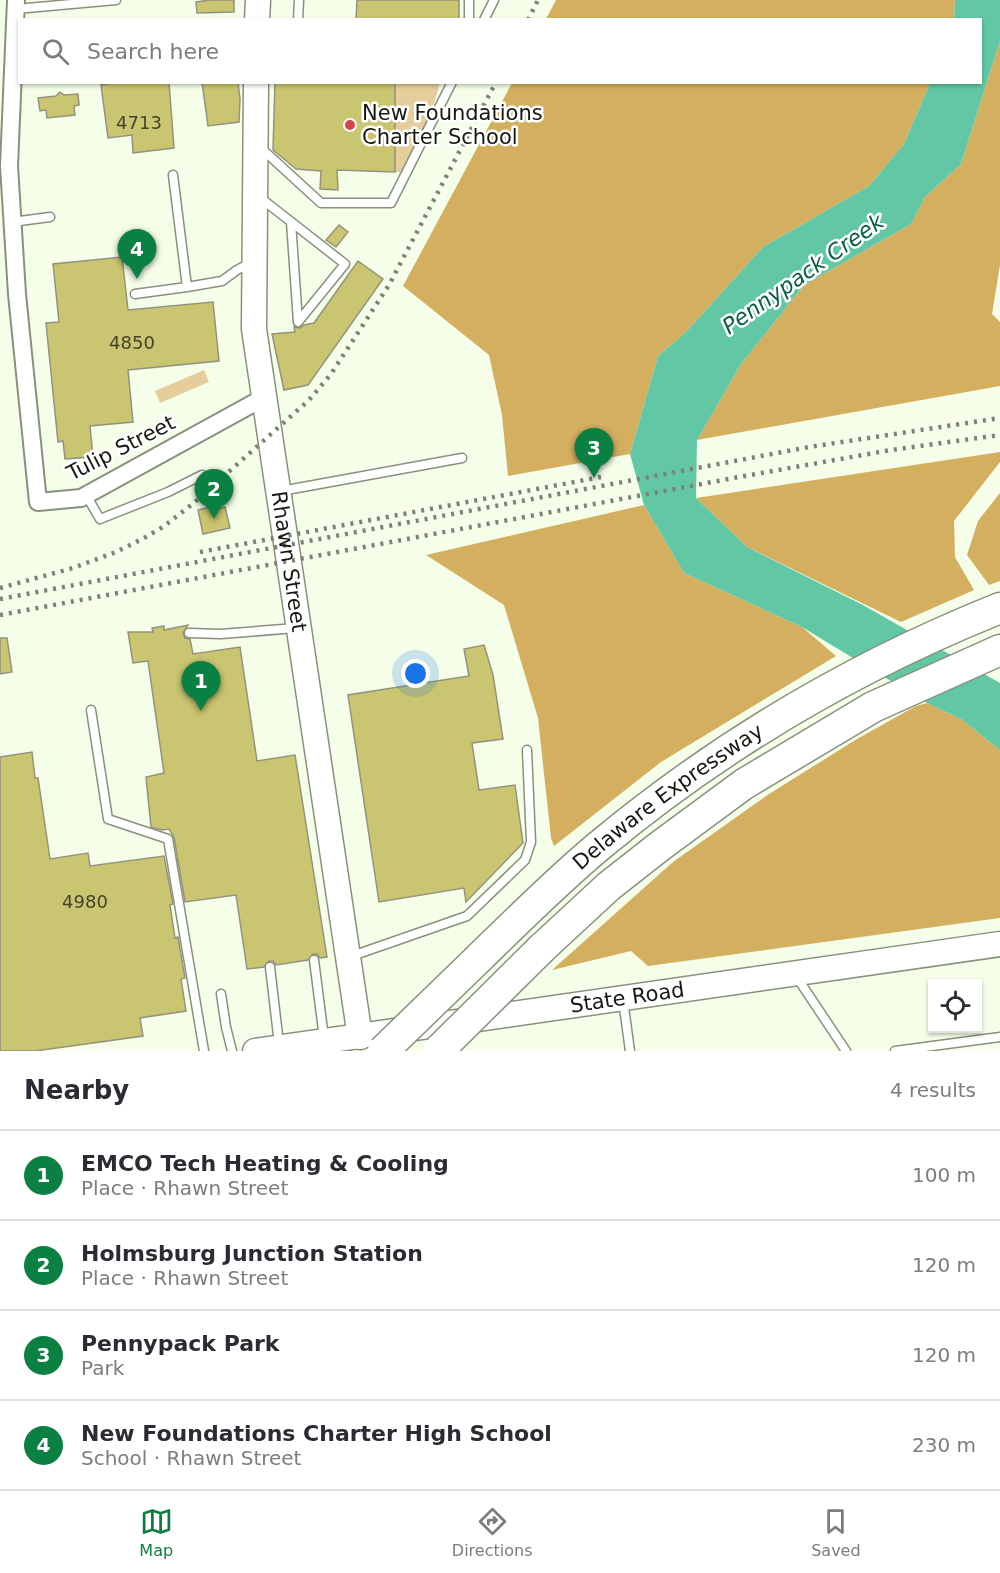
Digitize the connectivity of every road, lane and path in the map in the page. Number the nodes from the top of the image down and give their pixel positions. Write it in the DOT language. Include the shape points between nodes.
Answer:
graph roads {
  1 [pos="116,0"];
  2 [pos="258,0"];
  3 [pos="298,0"];
  4 [pos="469,0"];
  5 [pos="494,0"];
  6 [pos="16,4"];
  7 [pos="257,18"];
  8 [pos="298,18"];
  9 [pos="469,18"];
  10 [pos="485,18"];
  11 [pos="16,68"];
  12 [pos="256,84"];
  13 [pos="451,84"];
  14 [pos="256,143"];
  15 [pos="173,175"];
  16 [pos="255,194"];
  17 [pos="50,217"];
  18 [pos="12,222"];
  19 [pos="291,222"];
  20 [pos="254,261"];
  21 [pos="187,287"];
  22 [pos="135,294"];
  23 [pos="8,295"];
  24 [pos="263,398"];
  25 [pos="462,458"];
  26 [pos="202,475"];
  27 [pos="277,491"];
  28 [pos="86,495"];
  29 [pos="1000,608"];
  30 [pos="299,627"];
  31 [pos="189,633"];
  32 [pos="1000,650"];
  33 [pos="92,710"];
  34 [pos="527,750"];
  35 [pos="1000,944"];
  36 [pos="349,957"];
  37 [pos="314,960"];
  38 [pos="270,967"];
  39 [pos="795,974"];
  40 [pos="221,994"];
  41 [pos="623,999"];
  42 [pos="1000,1037"];
  43 [pos="324,1042"];
  44 [pos="371,1044"];
  45 [pos="279,1048"];
  46 [pos="204,1051"];
  47 [pos="232,1051"];
  48 [pos="255,1051"];
  49 [pos="438,1051"];
  50 [pos="630,1051"];
  51 [pos="846,1051"];
  52 [pos="895,1051"];
  1 -- 6 [label="lane"];
  2 -- 7 [label="main road"];
  3 -- 8 [label="lane"];
  4 -- 9 [label="lane"];
  5 -- 10 [label="lane"];
  6 -- 11 [label="street"];
  11 -- 18 [label="street" via="9,166"];
  12 -- 14 [label="main road, Rhawn Street"];
  13 -- 14 [label="lane" via="391,203 321,203"];
  14 -- 16 [label="main road, Rhawn Street"];
  15 -- 21 [label="lane"];
  16 -- 19 [label="lane"];
  16 -- 20 [label="main road, Rhawn Street"];
  17 -- 18 [label="lane"];
  18 -- 23 [label="street"];
  19 -- 19 [label="lane" via="345,264 298,322 294,266"];
  20 -- 21 [label="lane" via="222,281"];
  20 -- 24 [label="main road, Rhawn Street" via="254,329"];
  21 -- 22 [label="lane"];
  23 -- 28 [label="street, Tulip Street" via="38,502"];
  24 -- 27 [label="main road, Rhawn Street"];
  24 -- 28 [label="street, Tulip Street"];
  25 -- 27 [label="lane"];
  26 -- 28 [label="lane" via="100,519"];
  27 -- 30 [label="main road, Rhawn Street"];
  29 -- 44 [label="highway, Delaware Expressway, bridge" via="852,675 726,750 633,818 560,880 479,958"];
  30 -- 31 [label="lane"];
  30 -- 36 [label="main road, Rhawn Street"];
  32 -- 49 [label="highway, Delaware Expressway, bridge" via="873,707 744,784 609,886"];
  33 -- 46 [label="lane" via="108,819 168,839"];
  34 -- 36 [label="lane" via="531,842 525,860 467,916"];
  35 -- 39 [label="main road, State Road"];
  36 -- 44 [label="main road, Rhawn Street"];
  37 -- 43 [label="lane"];
  38 -- 45 [label="lane"];
  39 -- 41 [label="main road, State Road"];
  39 -- 51 [label="lane"];
  40 -- 47 [label="lane"];
  41 -- 44 [label="main road, State Road"];
  41 -- 50 [label="lane"];
  42 -- 52 [label="lane"];
  43 -- 44 [label="main road, State Road"];
  43 -- 45 [label="main road, State Road"];
  45 -- 48 [label="main road, State Road"];
}
